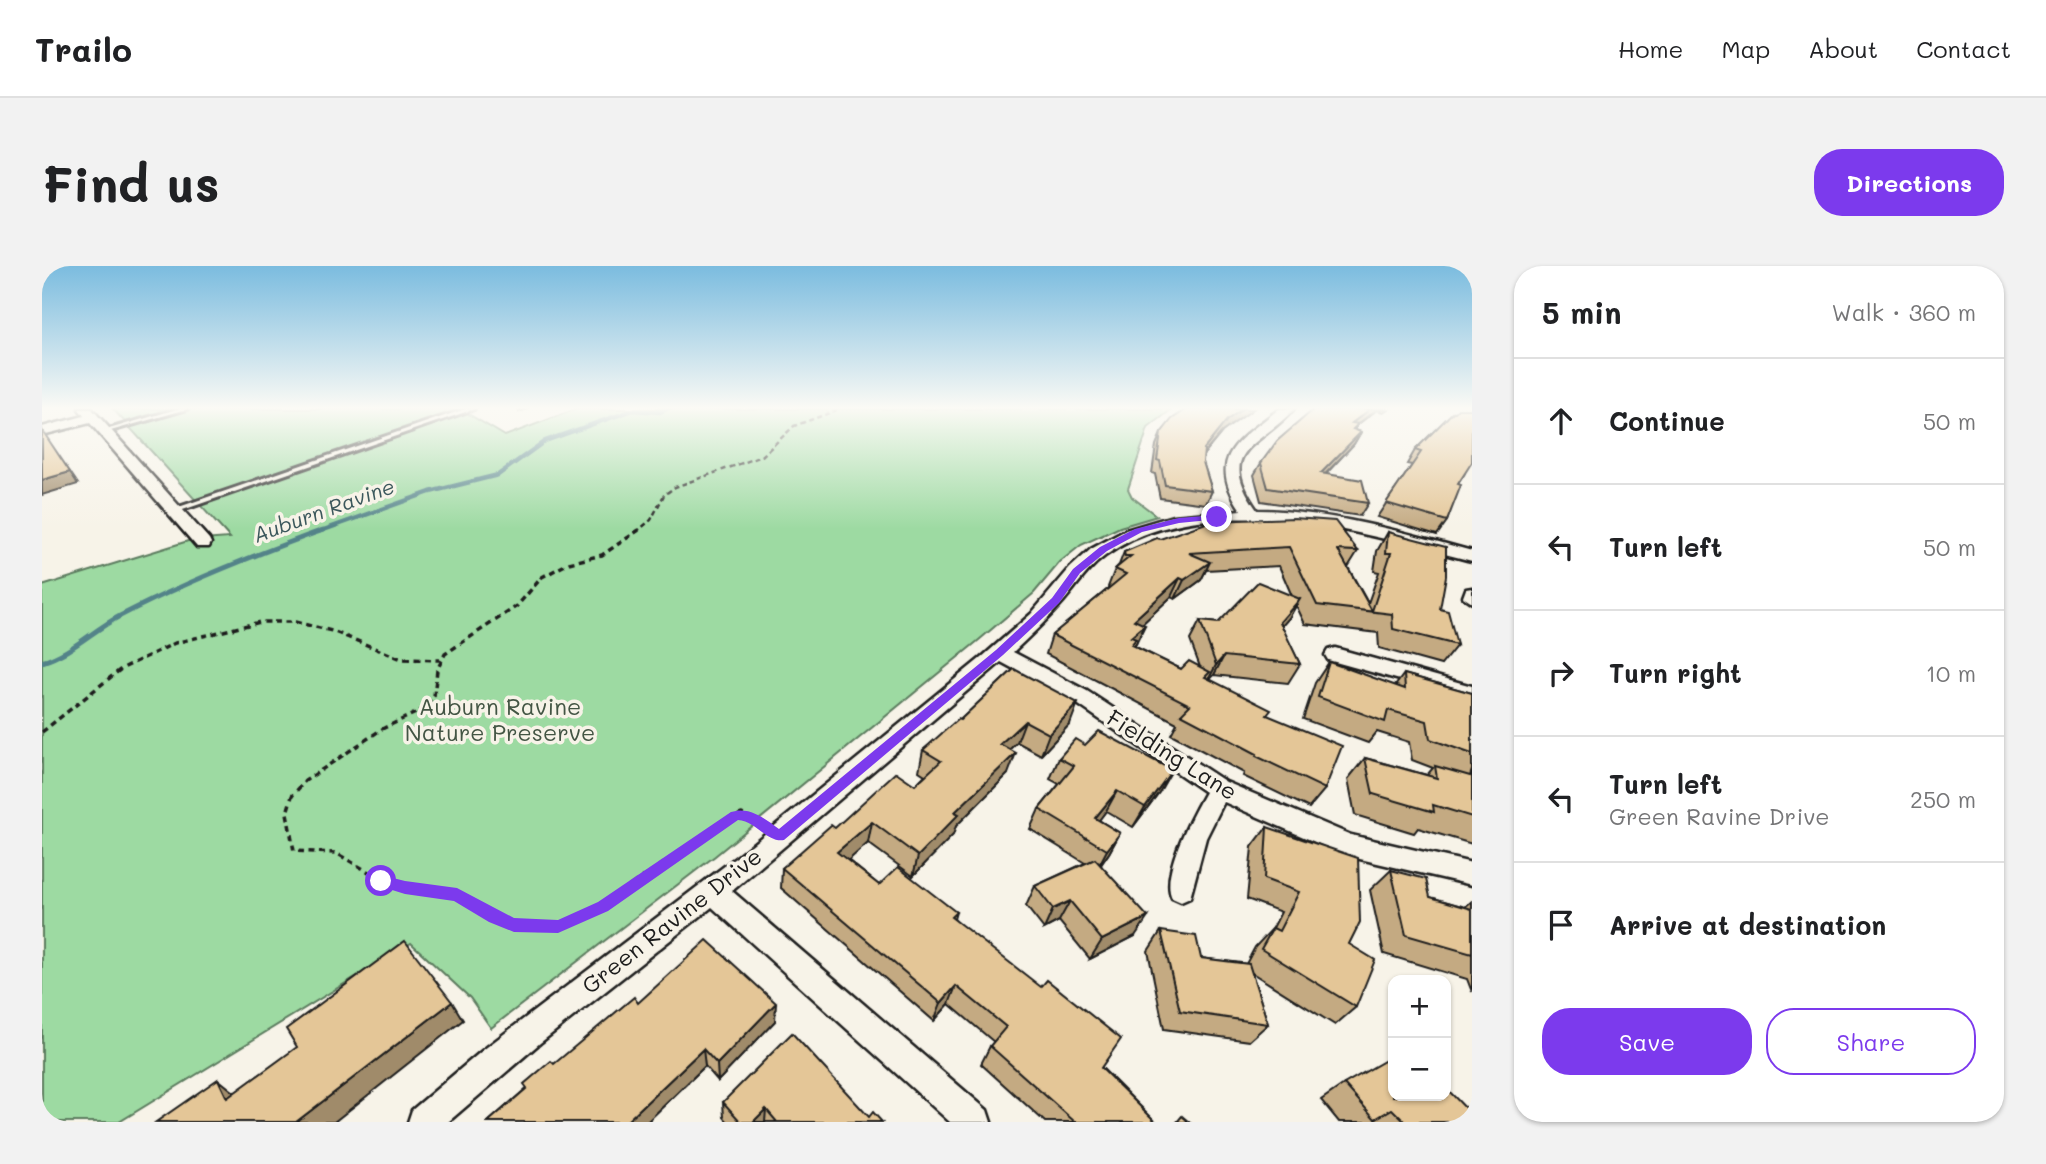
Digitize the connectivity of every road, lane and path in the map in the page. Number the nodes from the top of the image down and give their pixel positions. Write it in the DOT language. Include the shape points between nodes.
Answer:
graph roads {
  1 [pos="121,449"];
  2 [pos="354,449"];
  3 [pos="771,449"];
  4 [pos="1242,449"];
  5 [pos="174,510"];
  6 [pos="1253,516"];
  7 [pos="203,543"];
  8 [pos="1472,556"];
  9 [pos="1000,653"];
  10 [pos="1335,655"];
  11 [pos="440,660"];
  12 [pos="1472,693"];
  13 [pos="42,732"];
  14 [pos="1217,789"];
  15 [pos="779,836"];
  16 [pos="1472,874"];
  17 [pos="1181,890"];
  18 [pos="713,891"];
  19 [pos="424,1122"];
  20 [pos="975,1122"];
  1 -- 5 [label="street"];
  2 -- 5 [label="lane"];
  3 -- 11 [label="path" via="762,457 668,491 654,516 620,545 542,577 517,606"];
  4 -- 6 [label="street" via="1234,456 1229,473 1237,496"];
  5 -- 7 [label="street"];
  6 -- 8 [label="street, Green Ravine Drive" via="1293,517 1391,534"];
  6 -- 9 [label="street, Green Ravine Drive" via="1179,520 1139,531 1104,549 1077,571 1055,600"];
  9 -- 14 [label="street, Fielding Lane" via="1080,696"];
  9 -- 15 [label="street, Green Ravine Drive"];
  10 -- 12 [label="street"];
  11 -- 13 [label="path" via="402,659 332,631 295,622 260,622 175,643 121,669"];
  11 -- 15 [label="path" via="433,696 424,709 368,738 305,781 292,796 287,813 294,851 336,853 390,884 457,895 503,922 544,928 573,922 603,906 735,815 756,819"];
  14 -- 16 [label="street, Fielding Lane" via="1347,845"];
  14 -- 17 [label="street" via="1193,838"];
  15 -- 18 [label="street, Green Ravine Drive"];
  18 -- 19 [label="street, Green Ravine Drive" via="470,1079"];
  18 -- 20 [label="street"];
}
